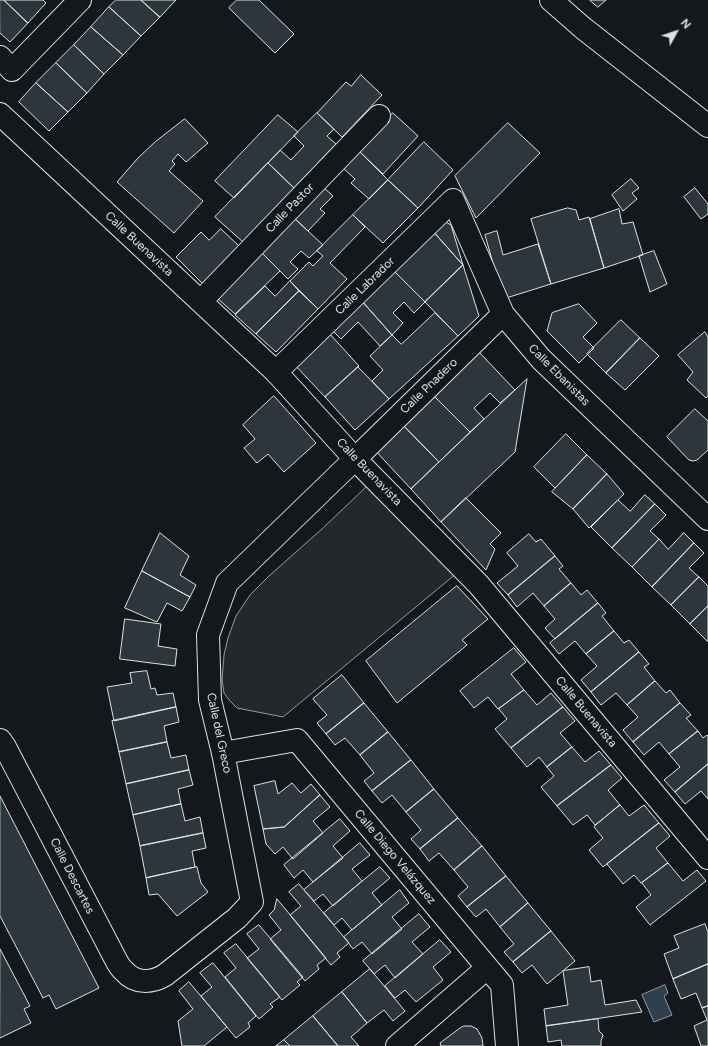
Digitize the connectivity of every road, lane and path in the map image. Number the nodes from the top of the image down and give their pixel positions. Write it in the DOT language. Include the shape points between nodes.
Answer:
graph roads {
  1 [pos="80,0"];
  2 [pos="551,0"];
  3 [pos="0,57"];
  4 [pos="0,114"];
  5 [pos="379,116"];
  6 [pos="708,126"];
  7 [pos="453,200"];
  8 [pos="201,301"];
  9 [pos="504,314"];
  10 [pos="276,372"];
  11 [pos="355,459"];
  12 [pos="708,519"];
  13 [pos="0,740"];
  14 [pos="223,753"];
  15 [pos="708,858"];
  16 [pos="486,968"];
  17 [pos="165,975"];
  18 [pos="397,1046"];
  19 [pos="507,1046"];
  1 -- 3 [label="street" via="12,70"];
  2 -- 6 [label="street"];
  4 -- 8 [label="street, Calle Buenavista"];
  5 -- 8 [label="street, Calle Pastor"];
  7 -- 9 [label="street, Calle Ebanistas"];
  7 -- 10 [label="street, Calle Labrador"];
  8 -- 10 [label="street, Calle Buenavista"];
  9 -- 11 [label="street, Calle Pnadero"];
  9 -- 12 [label="street, Calle Ebanistas" via="541,359"];
  10 -- 11 [label="street, Calle Buenavista"];
  11 -- 14 [label="street, Calle del Greco" via="227,583 208,635 210,700"];
  11 -- 15 [label="street, Calle Buenavista" via="480,585"];
  13 -- 17 [label="street, Calle Descartes" via="124,972 142,982 158,980"];
  14 -- 16 [label="street, Calle Diego Velázquez" via="297,740"];
  14 -- 17 [label="street, Calle del Greco" via="252,902 237,918"];
  16 -- 18 [label="street"];
  16 -- 19 [label="street, Calle Diego Velázquez" via="502,985"];
}
